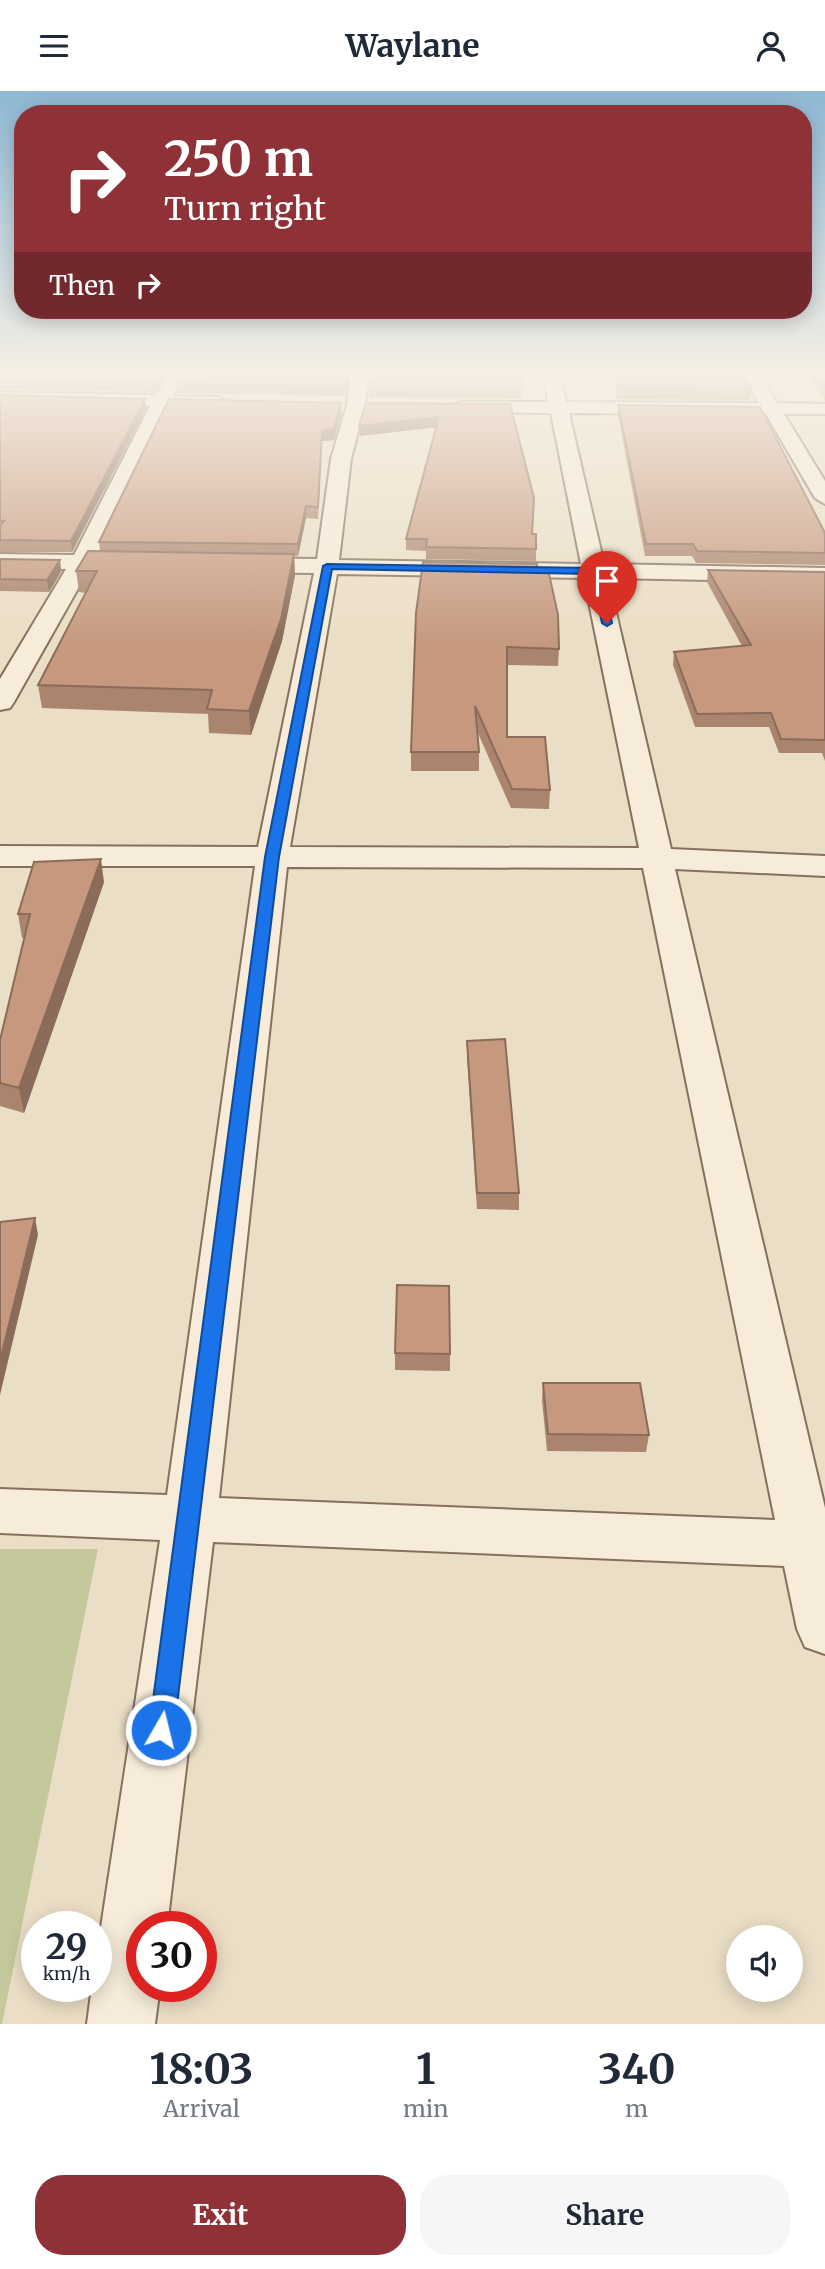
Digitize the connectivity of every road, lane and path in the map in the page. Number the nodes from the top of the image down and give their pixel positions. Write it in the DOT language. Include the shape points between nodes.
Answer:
graph roads {
  1 [pos="130,463"];
  2 [pos="340,463"];
  3 [pos="572,463"];
  4 [pos="804,463"];
  5 [pos="825,498"];
  6 [pos="0,561"];
  7 [pos="82,562"];
  8 [pos="150,563"];
  9 [pos="218,565"];
  10 [pos="327,566"];
  11 [pos="596,571"];
  12 [pos="825,575"];
  13 [pos="0,702"];
  14 [pos="0,856"];
  15 [pos="272,857"];
  16 [pos="657,858"];
  17 [pos="825,866"];
  18 [pos="0,1511"];
  19 [pos="190,1517"];
  20 [pos="817,1546"];
  21 [pos="825,1629"];
  22 [pos="121,2024"];
  1 -- 7 [label="street"];
  2 -- 10 [label="street"];
  3 -- 11 [label="street"];
  4 -- 5 [label="street"];
  6 -- 7 [label="street"];
  7 -- 8 [label="street"];
  7 -- 13 [label="street"];
  9 -- 10 [label="street"];
  10 -- 11 [label="street"];
  10 -- 15 [label="street"];
  11 -- 12 [label="street"];
  11 -- 16 [label="street"];
  14 -- 15 [label="street"];
  15 -- 16 [label="street"];
  15 -- 19 [label="street"];
  16 -- 17 [label="street"];
  16 -- 20 [label="street"];
  18 -- 19 [label="street"];
  19 -- 20 [label="street"];
  19 -- 22 [label="street"];
  20 -- 21 [label="street"];
}
